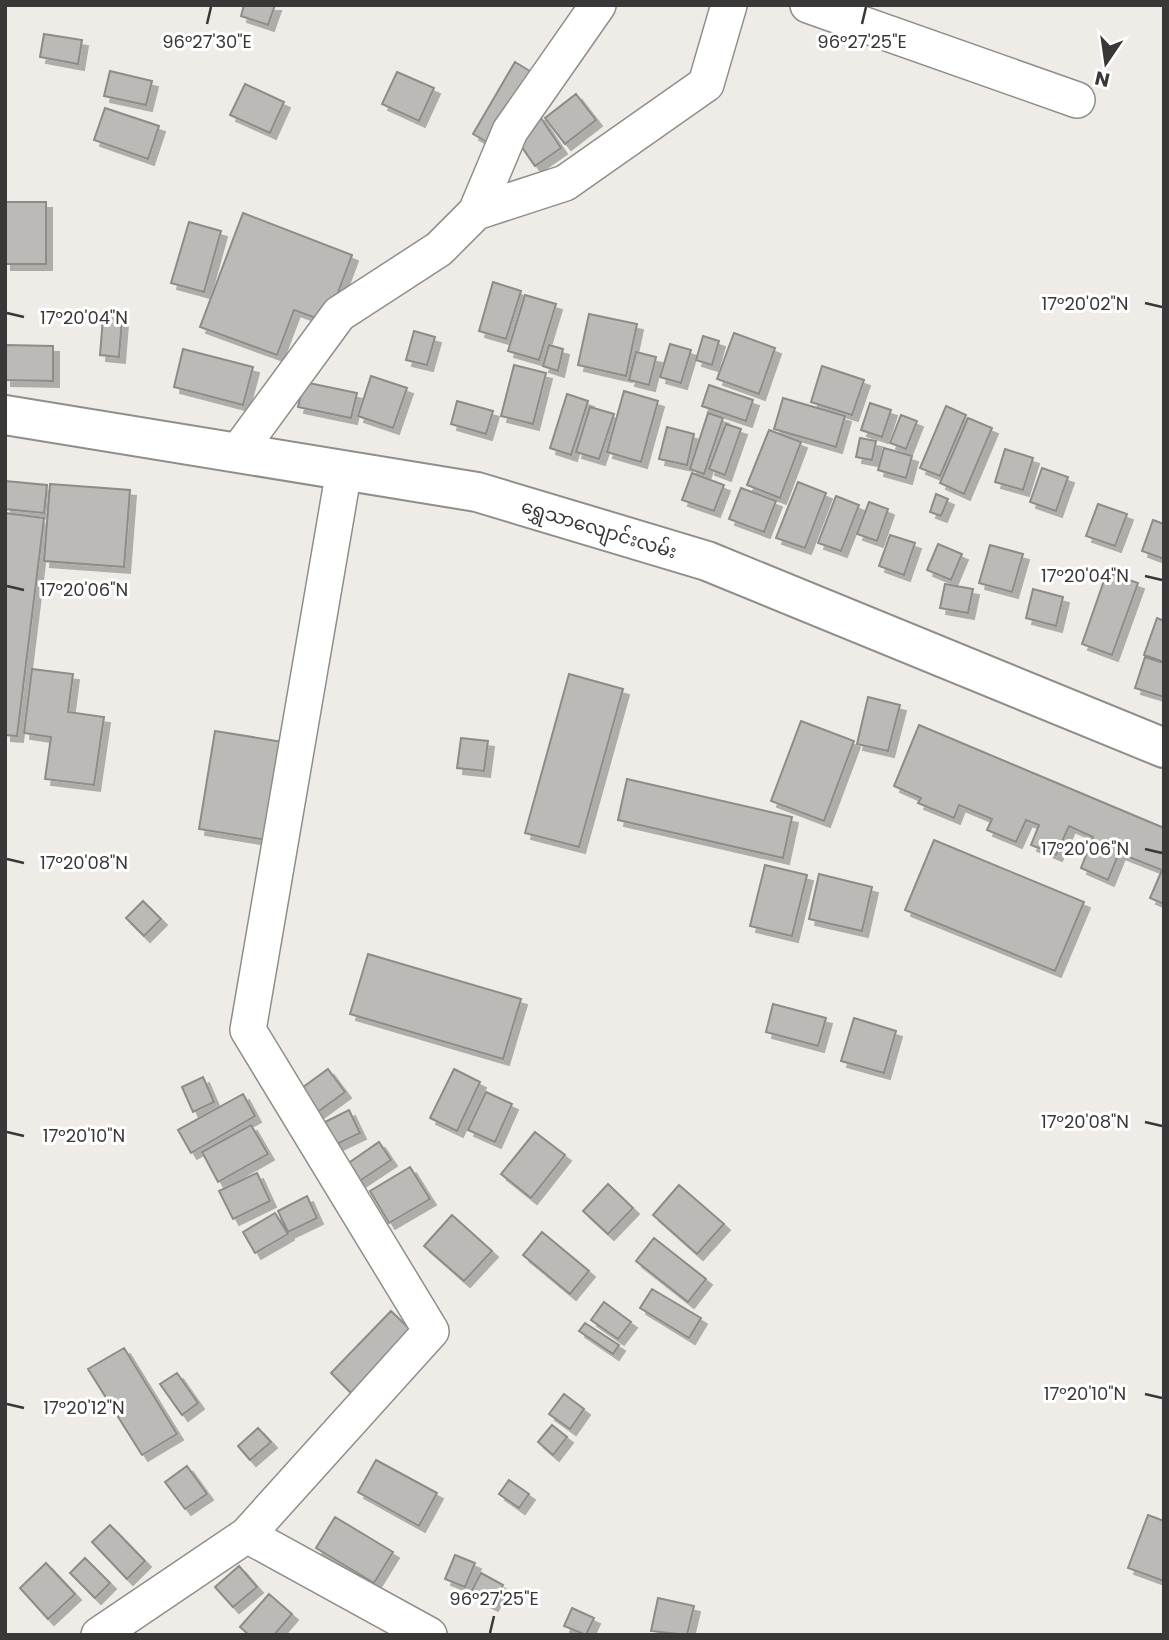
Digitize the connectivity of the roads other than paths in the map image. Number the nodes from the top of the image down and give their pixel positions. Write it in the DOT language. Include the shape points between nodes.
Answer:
graph roads {
  1 [pos="598,5"];
  2 [pos="729,5"];
  3 [pos="808,5"];
  4 [pos="1077,100"];
  5 [pos="476,212"];
  6 [pos="5,415"];
  7 [pos="237,453"];
  8 [pos="344,470"];
  9 [pos="1164,748"];
  10 [pos="247,1535"];
  11 [pos="99,1635"];
  12 [pos="429,1635"];
  1 -- 5 [label="street" via="510,131"];
  2 -- 5 [label="street" via="706,84 565,183"];
  3 -- 4 [label="street"];
  5 -- 7 [label="street" via="439,249 339,314"];
  6 -- 7 [label="street, ရွှေသာလျောင်းလမ်း"];
  7 -- 8 [label="street, ရွှေသာလျောင်းလမ်း"];
  8 -- 9 [label="street, ရွှေသာလျောင်းလမ်း" via="477,492 707,561"];
  8 -- 10 [label="street" via="248,1030 431,1331"];
  10 -- 11 [label="street"];
  10 -- 12 [label="street"];
}
